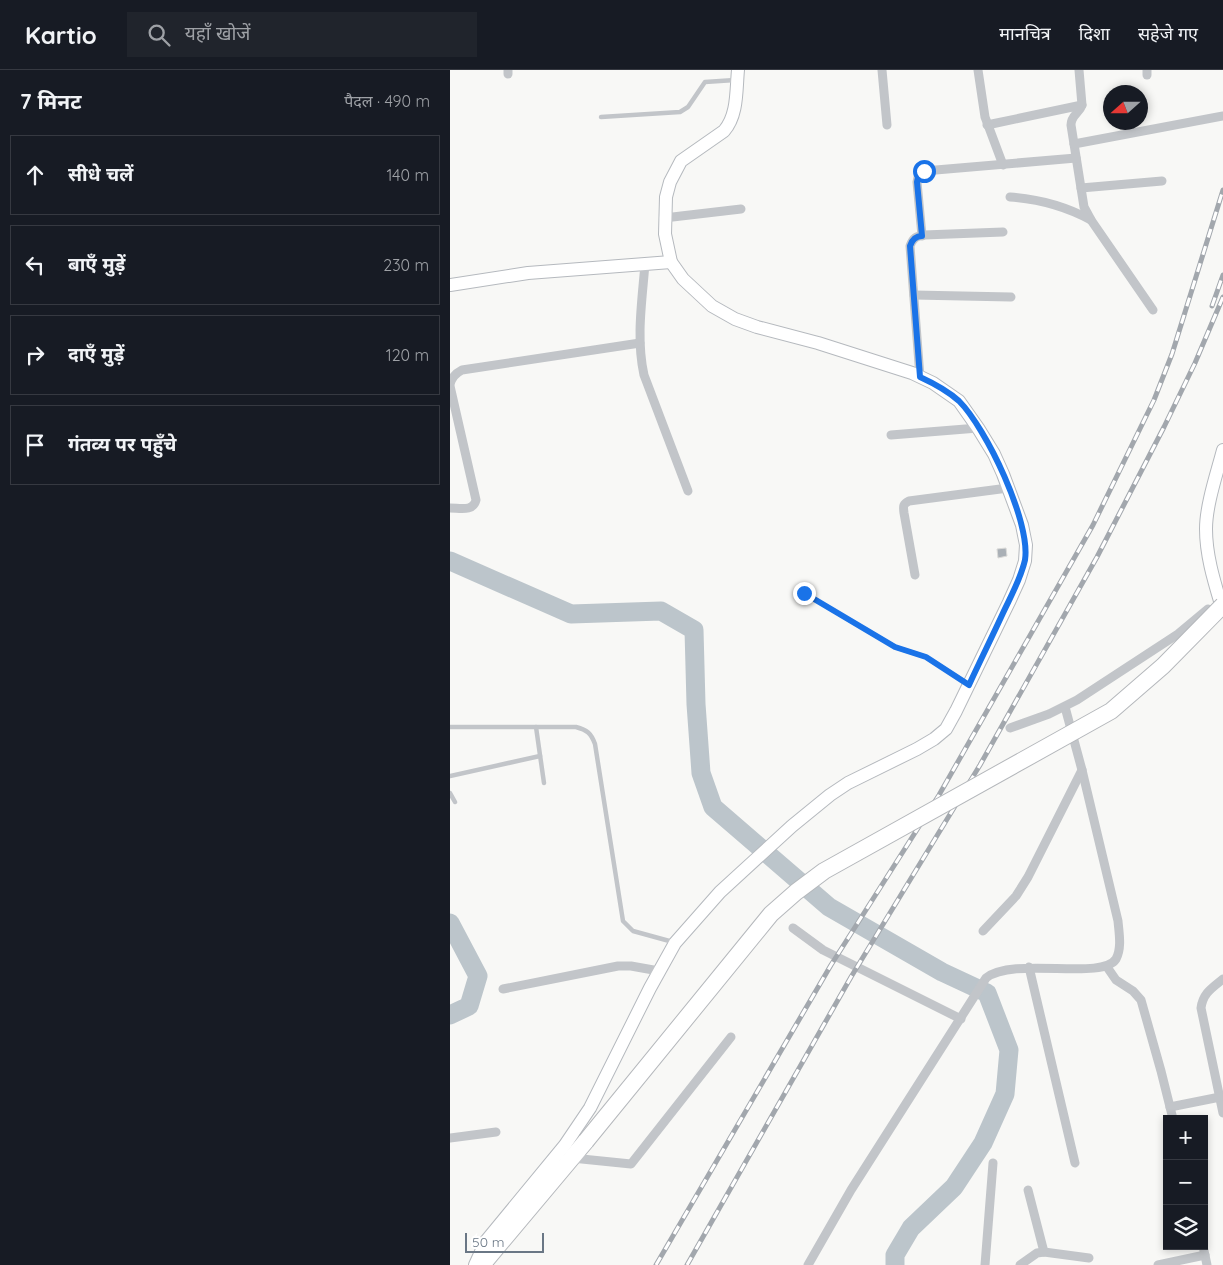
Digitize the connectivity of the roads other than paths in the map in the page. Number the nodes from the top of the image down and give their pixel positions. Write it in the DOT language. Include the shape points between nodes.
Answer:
graph roads {
  1 [pos="882,70"];
  2 [pos="978,70"];
  3 [pos="1078,70"];
  4 [pos="737,75"];
  5 [pos="1082,106"];
  6 [pos="1223,116"];
  7 [pos="601,117"];
  8 [pos="887,125"];
  9 [pos="987,125"];
  10 [pos="1074,144"];
  11 [pos="1076,158"];
  12 [pos="1003,165"];
  13 [pos="1162,181"];
  14 [pos="1081,188"];
  15 [pos="1010,197"];
  16 [pos="741,208"];
  17 [pos="664,218"];
  18 [pos="1091,220"];
  19 [pos="1003,232"];
  20 [pos="922,236"];
  21 [pos="671,262"];
  22 [pos="645,264"];
  23 [pos="450,285"];
  24 [pos="914,294"];
  25 [pos="1012,297"];
  26 [pos="1153,310"];
  27 [pos="640,343"];
  28 [pos="920,377"];
  29 [pos="450,385"];
  30 [pos="978,428"];
  31 [pos="891,436"];
  32 [pos="1223,450"];
  33 [pos="1218,487"];
  34 [pos="1008,488"];
  35 [pos="688,491"];
  36 [pos="450,508"];
  37 [pos="915,575"];
  38 [pos="804,593"];
  39 [pos="1221,597"];
  40 [pos="969,685"];
  41 [pos="1065,707"];
  42 [pos="450,727"];
  43 [pos="536,727"];
  44 [pos="1010,728"];
  45 [pos="540,756"];
  46 [pos="1082,770"];
  47 [pos="450,776"];
  48 [pos="544,783"];
  49 [pos="450,793"];
  50 [pos="455,802"];
  51 [pos="793,928"];
  52 [pos="983,931"];
  53 [pos="675,943"];
  54 [pos="1029,967"];
  55 [pos="1107,967"];
  56 [pos="660,970"];
  57 [pos="1223,979"];
  58 [pos="503,988"];
  59 [pos="963,1016"];
  60 [pos="731,1037"];
  61 [pos="1220,1097"];
  62 [pos="1170,1106"];
  63 [pos="1223,1113"];
  64 [pos="1172,1115"];
  65 [pos="496,1132"];
  66 [pos="450,1138"];
  67 [pos="572,1158"];
  68 [pos="1075,1162"];
  69 [pos="993,1163"];
  70 [pos="1028,1190"];
  71 [pos="1204,1251"];
  72 [pos="1044,1252"];
  73 [pos="1089,1258"];
  74 [pos="475,1265"];
  75 [pos="482,1265"];
  76 [pos="808,1265"];
  77 [pos="985,1265"];
  78 [pos="1020,1265"];
  79 [pos="1158,1265"];
  80 [pos="1207,1265"];
  1 -- 8 [label="street"];
  2 -- 9 [label="street"];
  3 -- 5 [label="street"];
  4 -- 7 [label="lane" via="705,82 688,107 680,112"];
  4 -- 17 [label="main road" via="730,122 724,131 681,161 670,182"];
  5 -- 9 [label="street"];
  5 -- 10 [label="street" via="1071,120"];
  6 -- 10 [label="street"];
  9 -- 12 [label="street"];
  10 -- 11 [label="street"];
  11 -- 12 [label="street"];
  11 -- 14 [label="street"];
  12 -- 20 [label="street" via="919,173"];
  13 -- 14 [label="street"];
  14 -- 18 [label="street" via="1084,208"];
  15 -- 18 [label="street" via="1052,203"];
  16 -- 17 [label="street"];
  17 -- 21 [label="main road"];
  18 -- 26 [label="street"];
  19 -- 20 [label="street"];
  20 -- 24 [label="street" via="912,240 910,246"];
  21 -- 22 [label="main road"];
  21 -- 28 [label="main road" via="697,294 735,319"];
  22 -- 23 [label="main road" via="528,273"];
  22 -- 27 [label="street"];
  24 -- 25 [label="street"];
  24 -- 28 [label="street"];
  27 -- 29 [label="street" via="462,370 451,379"];
  27 -- 35 [label="street" via="644,375"];
  28 -- 30 [label="main road" via="959,402"];
  29 -- 36 [label="street" via="476,500 472,508"];
  30 -- 31 [label="street"];
  30 -- 34 [label="main road" via="994,454"];
  32 -- 33 [label="main road"];
  33 -- 39 [label="main road" via="1206,527 1210,566"];
  34 -- 37 [label="street" via="905,503 903,507"];
  34 -- 40 [label="main road" via="1022,525 1025,560 1019,580"];
  38 -- 40 [label="lane" via="895,647 926,657"];
  39 -- 41 [label="street" via="1178,634"];
  39 -- 67 [label="highway, bridge" via="1163,666 1110,711 824,871 796,892 771,914"];
  40 -- 53 [label="main road" via="946,729 918,749 848,783 792,826 720,892"];
  41 -- 44 [label="street"];
  41 -- 46 [label="street"];
  42 -- 43 [label="lane"];
  43 -- 45 [label="lane"];
  43 -- 53 [label="lane" via="576,727 592,734 623,921 633,930"];
  45 -- 47 [label="lane"];
  45 -- 48 [label="lane"];
  46 -- 52 [label="street" via="1028,877 1016,896"];
  46 -- 55 [label="street" via="1118,921 1118,954"];
  49 -- 50 [label="lane"];
  51 -- 59 [label="street" via="823,950"];
  53 -- 56 [label="main road"];
  54 -- 55 [label="street"];
  54 -- 59 [label="street" via="996,972 986,978"];
  54 -- 68 [label="street"];
  55 -- 62 [label="street" via="1116,980 1141,1000"];
  56 -- 58 [label="street" via="618,966"];
  56 -- 74 [label="main road" via="590,1108 565,1146 486,1241"];
  57 -- 61 [label="street" via="1207,991 1201,1008"];
  59 -- 76 [label="street" via="851,1190"];
  60 -- 67 [label="street" via="632,1164"];
  61 -- 62 [label="street"];
  61 -- 63 [label="street"];
  62 -- 64 [label="street"];
  65 -- 66 [label="street"];
  67 -- 75 [label="highway"];
  69 -- 77 [label="street"];
  70 -- 72 [label="street"];
  71 -- 79 [label="street"];
  71 -- 80 [label="street"];
  72 -- 73 [label="street"];
  72 -- 78 [label="street"];
}
